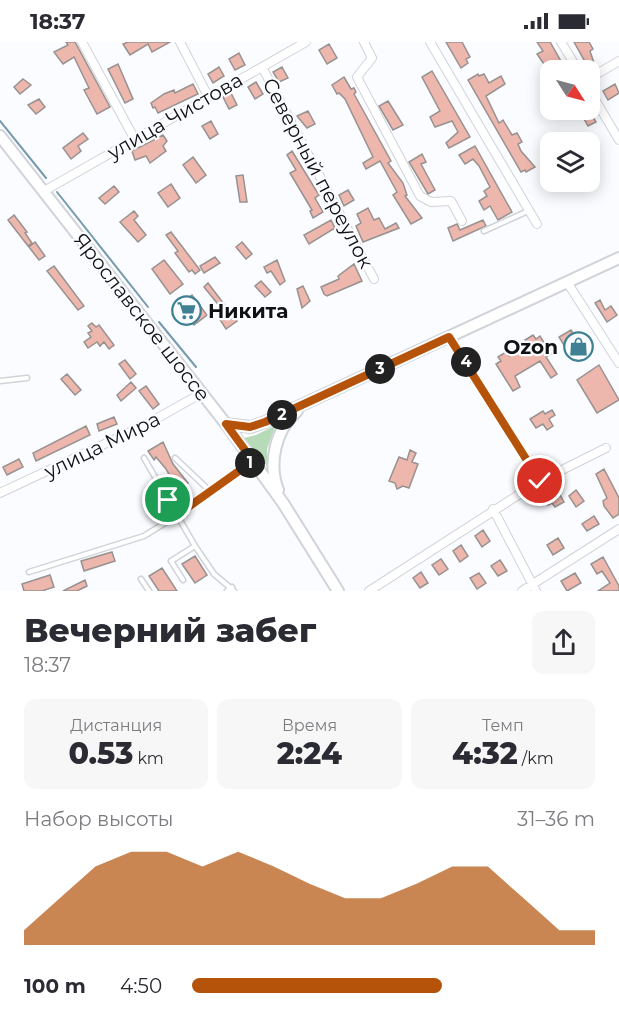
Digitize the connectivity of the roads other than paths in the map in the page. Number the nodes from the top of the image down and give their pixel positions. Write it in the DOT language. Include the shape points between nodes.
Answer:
graph roads {
  1 [pos="82,42"];
  2 [pos="180,42"];
  3 [pos="304,42"];
  4 [pos="364,42"];
  5 [pos="430,42"];
  6 [pos="561,42"];
  7 [pos="572,60"];
  8 [pos="619,61"];
  9 [pos="262,66"];
  10 [pos="600,72"];
  11 [pos="208,96"];
  12 [pos="600,108"];
  13 [pos="0,136"];
  14 [pos="134,138"];
  15 [pos="619,140"];
  16 [pos="44,191"];
  17 [pos="528,210"];
  18 [pos="462,221"];
  19 [pos="537,224"];
  20 [pos="484,231"];
  21 [pos="619,258"];
  22 [pos="374,279"];
  23 [pos="567,282"];
  24 [pos="449,337"];
  25 [pos="619,363"];
  26 [pos="27,378"];
  27 [pos="0,381"];
  28 [pos="202,393"];
  29 [pos="306,403"];
  30 [pos="226,424"];
  31 [pos="606,448"];
  32 [pos="144,458"];
  33 [pos="175,458"];
  34 [pos="253,461"];
  35 [pos="540,481"];
  36 [pos="210,491"];
  37 [pos="0,493"];
  38 [pos="283,503"];
  39 [pos="493,510"];
  40 [pos="177,515"];
  41 [pos="619,529"];
  42 [pos="195,546"];
  43 [pos="29,572"];
  44 [pos="141,579"];
  45 [pos="183,580"];
  46 [pos="535,588"];
  47 [pos="233,589"];
  48 [pos="149,591"];
  49 [pos="227,591"];
  50 [pos="338,591"];
  51 [pos="369,591"];
  52 [pos="522,591"];
  1 -- 14 [label="street"];
  2 -- 11 [label="street"];
  3 -- 9 [label="street, улица Чистова"];
  4 -- 18 [label="street" via="372,58 357,77 420,196 426,202 451,201"];
  5 -- 17 [label="street"];
  6 -- 7 [label="street"];
  8 -- 10 [label="street"];
  9 -- 11 [label="street, улица Чистова"];
  9 -- 22 [label="street, Северный переулок"];
  11 -- 14 [label="street, улица Чистова"];
  12 -- 15 [label="street"];
  13 -- 16 [label="main road, Ярославское шоссе"];
  14 -- 16 [label="street, улица Чистова"];
  16 -- 28 [label="main road, Ярославское шоссе"];
  17 -- 19 [label="street"];
  17 -- 20 [label="lane"];
  21 -- 23 [label="main road"];
  23 -- 24 [label="main road"];
  23 -- 25 [label="street"];
  24 -- 29 [label="main road"];
  24 -- 35 [label="lane"];
  26 -- 27 [label="lane"];
  28 -- 30 [label="main road, Ярославское шоссе"];
  28 -- 37 [label="street, улица Мира" via="145,425"];
  29 -- 30 [label="main road" via="250,427"];
  29 -- 38 [label="main road" via="285,424 274,454 276,487"];
  30 -- 34 [label="main road, Ярославское шоссе"];
  31 -- 35 [label="street"];
  32 -- 40 [label="lane"];
  33 -- 36 [label="lane"];
  34 -- 36 [label="lane"];
  34 -- 38 [label="main road, Ярославское шоссе"];
  35 -- 39 [label="street"];
  36 -- 40 [label="lane"];
  38 -- 50 [label="main road, Ярославское шоссе"];
  39 -- 46 [label="street"];
  39 -- 51 [label="street"];
  40 -- 42 [label="lane"];
  40 -- 43 [label="lane" via="144,536"];
  41 -- 46 [label="street"];
  42 -- 45 [label="lane" via="171,561"];
  42 -- 47 [label="lane" via="214,574"];
  44 -- 48 [label="lane"];
  46 -- 52 [label="street"];
  47 -- 49 [label="lane"];
}
